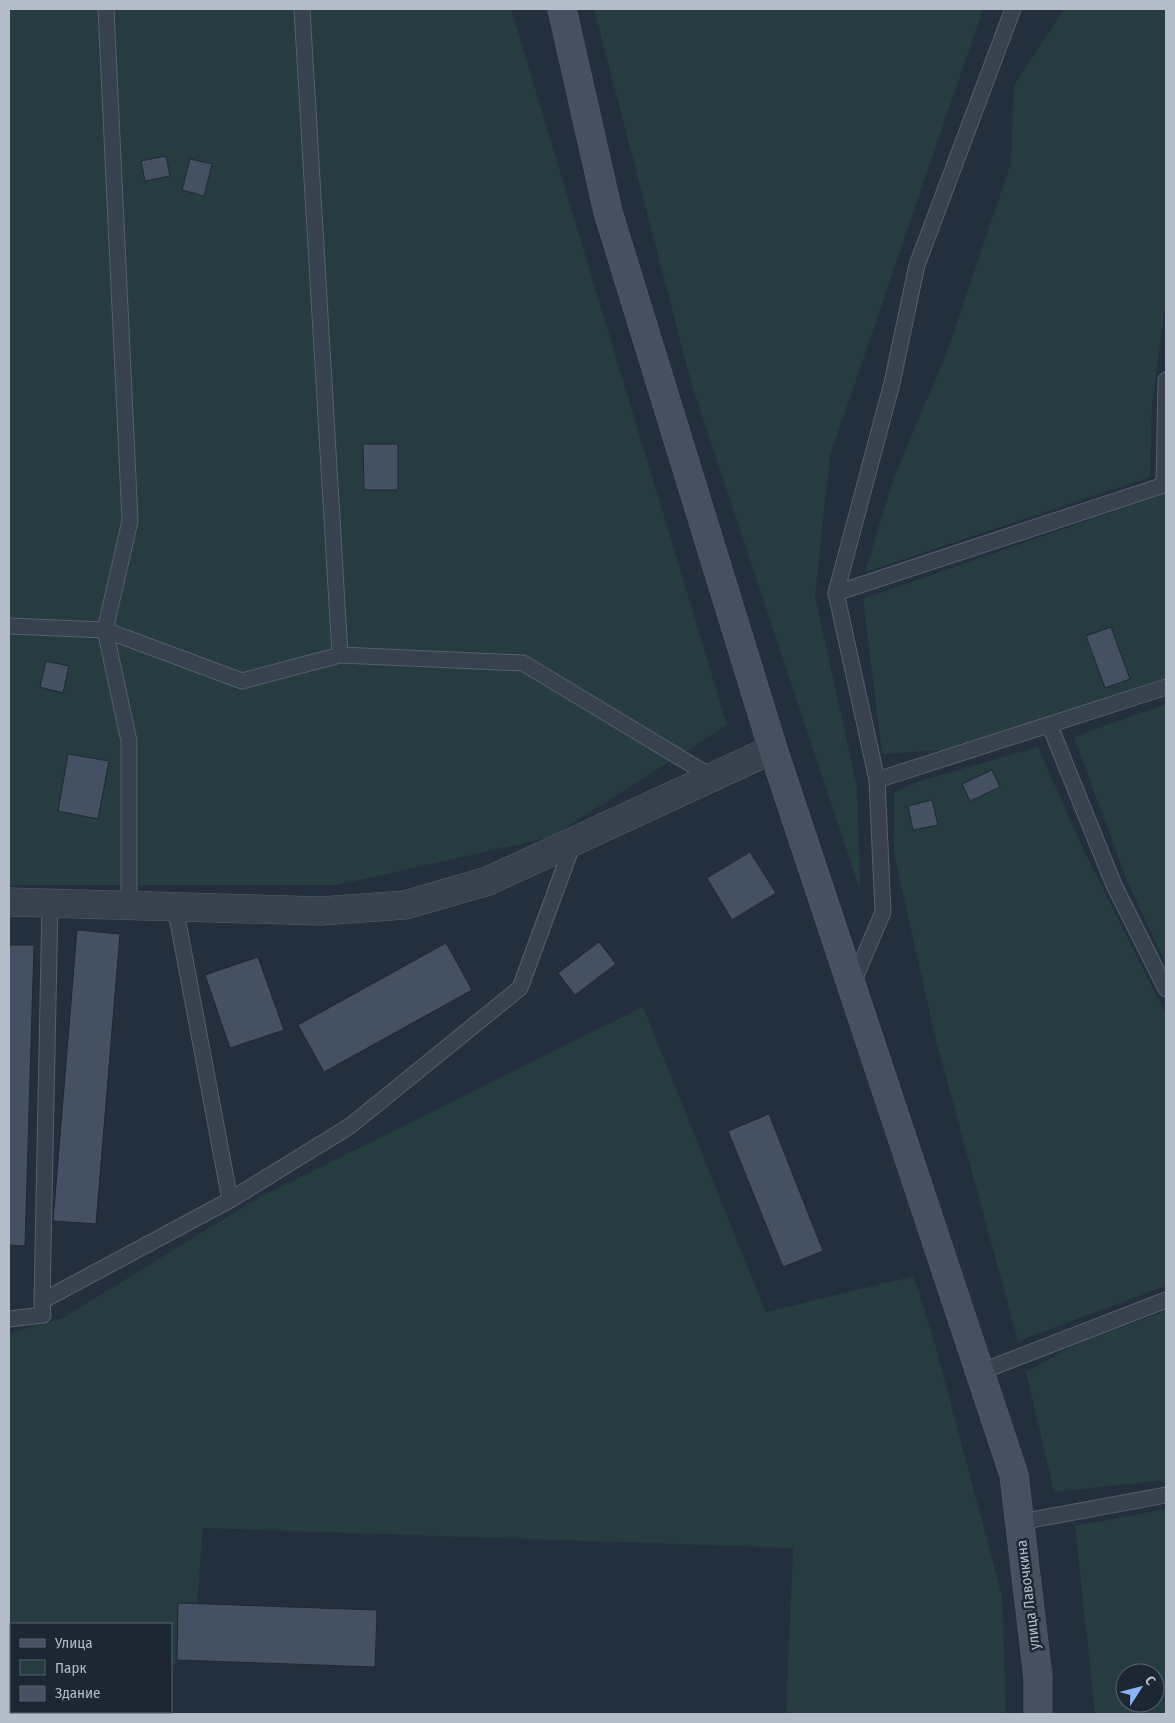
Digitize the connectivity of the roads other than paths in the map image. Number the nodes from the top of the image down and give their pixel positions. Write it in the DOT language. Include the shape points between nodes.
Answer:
graph roads {
  1 [pos="106,9"];
  2 [pos="302,9"];
  3 [pos="562,9"];
  4 [pos="1013,9"];
  5 [pos="1166,380"];
  6 [pos="1165,484"];
  7 [pos="836,593"];
  8 [pos="9,626"];
  9 [pos="104,630"];
  10 [pos="340,655"];
  11 [pos="1166,687"];
  12 [pos="1050,726"];
  13 [pos="774,749"];
  14 [pos="712,777"];
  15 [pos="877,780"];
  16 [pos="574,841"];
  17 [pos="9,902"];
  18 [pos="50,902"];
  19 [pos="129,905"];
  20 [pos="175,906"];
  21 [pos="852,985"];
  22 [pos="1166,990"];
  23 [pos="230,1200"];
  24 [pos="1166,1300"];
  25 [pos="42,1301"];
  26 [pos="9,1319"];
  27 [pos="980,1372"];
  28 [pos="1166,1496"];
  29 [pos="1020,1522"];
  30 [pos="1038,1714"];
  1 -- 9 [label="lane" via="130,521"];
  2 -- 10 [label="lane"];
  3 -- 13 [label="main road, улица Лавочкина" via="608,212"];
  4 -- 7 [label="lane" via="917,265 892,383"];
  5 -- 6 [label="lane"];
  6 -- 7 [label="lane"];
  7 -- 15 [label="lane"];
  8 -- 9 [label="lane"];
  9 -- 10 [label="lane" via="242,681"];
  9 -- 19 [label="lane" via="129,741"];
  10 -- 14 [label="lane" via="524,663"];
  11 -- 12 [label="lane"];
  12 -- 15 [label="lane"];
  12 -- 22 [label="lane" via="1114,885"];
  13 -- 14 [label="street"];
  13 -- 21 [label="main road, улица Лавочкина"];
  14 -- 16 [label="street"];
  15 -- 21 [label="lane" via="883,912"];
  16 -- 20 [label="street" via="488,881 405,905 321,911"];
  16 -- 23 [label="lane" via="520,988 350,1126"];
  17 -- 18 [label="street"];
  18 -- 19 [label="street"];
  18 -- 25 [label="lane"];
  19 -- 20 [label="street"];
  20 -- 23 [label="lane"];
  21 -- 27 [label="main road, улица Лавочкина"];
  23 -- 25 [label="lane"];
  24 -- 27 [label="lane"];
  25 -- 26 [label="lane" via="43,1315"];
  27 -- 29 [label="main road, улица Лавочкина" via="1014,1475"];
  28 -- 29 [label="lane"];
  29 -- 30 [label="main road, улица Лавочкина" via="1038,1677"];
}
